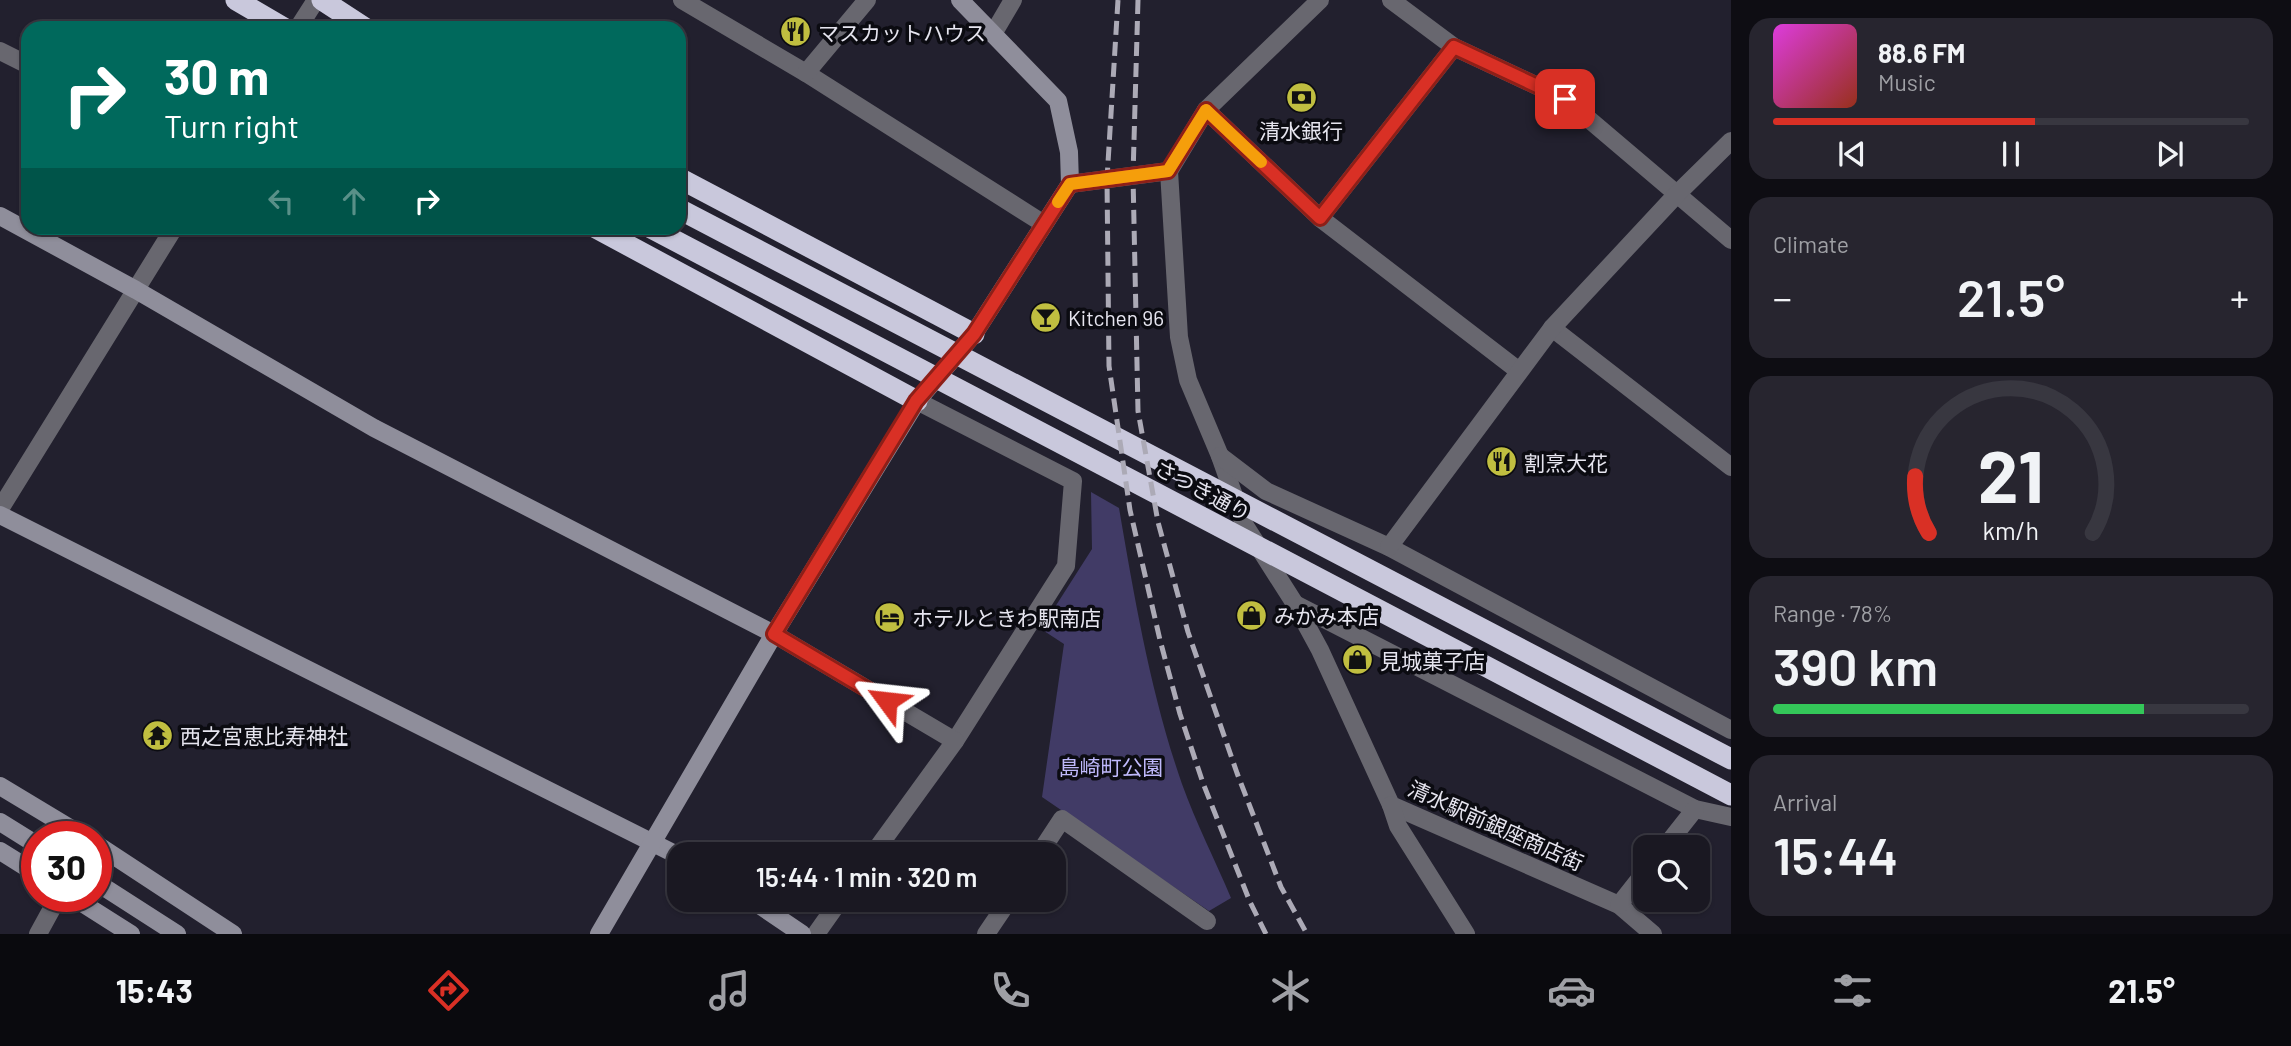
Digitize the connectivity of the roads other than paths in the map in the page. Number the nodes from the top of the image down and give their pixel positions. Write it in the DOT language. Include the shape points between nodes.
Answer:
graph roads {
  1 [pos="236,0"];
  2 [pos="316,0"];
  3 [pos="322,0"];
  4 [pos="682,0"];
  5 [pos="867,0"];
  6 [pos="960,0"];
  7 [pos="1013,0"];
  8 [pos="1320,0"];
  9 [pos="1391,0"];
  10 [pos="272,21"];
  11 [pos="302,21"];
  12 [pos="354,21"];
  13 [pos="993,33"];
  14 [pos="1454,47"];
  15 [pos="0,51"];
  16 [pos="21,62"];
  17 [pos="806,73"];
  18 [pos="1206,110"];
  19 [pos="1731,141"];
  20 [pos="1168,171"];
  21 [pos="686,182"];
  22 [pos="1070,184"];
  23 [pos="1677,194"];
  24 [pos="686,213"];
  25 [pos="0,216"];
  26 [pos="1320,218"];
  27 [pos="1044,224"];
  28 [pos="21,227"];
  29 [pos="35,235"];
  30 [pos="170,235"];
  31 [pos="609,235"];
  32 [pos="665,235"];
  33 [pos="1731,240"];
  34 [pos="136,290"];
  35 [pos="1552,328"];
  36 [pos="974,334"];
  37 [pos="1519,371"];
  38 [pos="916,401"];
  39 [pos="1220,456"];
  40 [pos="1731,467"];
  41 [pos="0,509"];
  42 [pos="0,515"];
  43 [pos="1389,547"];
  44 [pos="1295,604"];
  45 [pos="774,634"];
  46 [pos="1731,730"];
  47 [pos="955,741"];
  48 [pos="1731,759"];
  49 [pos="0,786"];
  50 [pos="1731,795"];
  51 [pos="1391,805"];
  52 [pos="1695,809"];
  53 [pos="1731,817"];
  54 [pos="58,821"];
  55 [pos="0,822"];
  56 [pos="21,835"];
  57 [pos="1674,835"];
  58 [pos="652,842"];
  59 [pos="882,842"];
  60 [pos="1047,842"];
  61 [pos="667,850"];
  62 [pos="0,851"];
  63 [pos="112,855"];
  64 [pos="21,864"];
  65 [pos="1633,887"];
  66 [pos="112,892"];
  67 [pos="1619,905"];
  68 [pos="54,912"];
  69 [pos="88,912"];
  70 [pos="770,912"];
  71 [pos="832,912"];
  72 [pos="1001,912"];
  73 [pos="1207,921"];
  74 [pos="38,934"];
  75 [pos="131,934"];
  76 [pos="177,934"];
  77 [pos="233,934"];
  78 [pos="599,934"];
  79 [pos="802,934"];
  80 [pos="816,934"];
  81 [pos="986,934"];
  82 [pos="1466,934"];
  83 [pos="1653,934"];
  1 -- 10 [label="highway"];
  2 -- 11 [label="street"];
  3 -- 12 [label="highway"];
  4 -- 17 [label="street"];
  5 -- 17 [label="street"];
  6 -- 13 [label="street"];
  7 -- 13 [label="street"];
  8 -- 18 [label="street"];
  9 -- 14 [label="street"];
  13 -- 22 [label="street" via="1058,101 1069,152"];
  14 -- 23 [label="street" via="1565,99"];
  14 -- 26 [label="street"];
  15 -- 16 [label="street"];
  17 -- 27 [label="street"];
  18 -- 20 [label="street"];
  18 -- 26 [label="street"];
  19 -- 23 [label="street"];
  20 -- 22 [label="street"];
  20 -- 39 [label="street, 清水駅前銀座商店街" via="1179,337 1188,380"];
  21 -- 36 [label="highway"];
  22 -- 27 [label="street"];
  23 -- 33 [label="street"];
  23 -- 35 [label="street"];
  24 -- 48 [label="highway, さつき通り"];
  25 -- 28 [label="street"];
  26 -- 37 [label="street"];
  27 -- 36 [label="street"];
  29 -- 34 [label="street"];
  30 -- 34 [label="street"];
  31 -- 38 [label="highway"];
  32 -- 50 [label="highway, さつき通り"];
  34 -- 41 [label="street"];
  34 -- 45 [label="street" via="373,428"];
  35 -- 37 [label="street"];
  35 -- 40 [label="street"];
  36 -- 38 [label="street"];
  37 -- 43 [label="street"];
  38 -- 45 [label="street"];
  38 -- 47 [label="street" via="1073,481 1066,566"];
  39 -- 43 [label="street" via="1266,491"];
  39 -- 44 [label="street, 清水駅前銀座商店街" via="1244,524"];
  42 -- 58 [label="street"];
  43 -- 46 [label="street"];
  44 -- 51 [label="street, 清水駅前銀座商店街"];
  44 -- 52 [label="street"];
  45 -- 47 [label="street"];
  45 -- 58 [label="street"];
  47 -- 59 [label="street"];
  49 -- 54 [label="street"];
  51 -- 67 [label="street, 清水駅前銀座商店街"];
  51 -- 82 [label="street" via="1398,826"];
  52 -- 53 [label="street"];
  52 -- 57 [label="street"];
  55 -- 56 [label="street"];
  58 -- 61 [label="street"];
  58 -- 78 [label="street"];
  60 -- 73 [label="street" via="1062,819"];
  62 -- 64 [label="street"];
  63 -- 77 [label="street"];
  65 -- 67 [label="street"];
  66 -- 76 [label="street"];
  67 -- 83 [label="street, 清水駅前銀座商店街"];
  68 -- 74 [label="street"];
  69 -- 75 [label="street"];
  70 -- 79 [label="street"];
  71 -- 80 [label="street"];
  72 -- 81 [label="street"];
}
